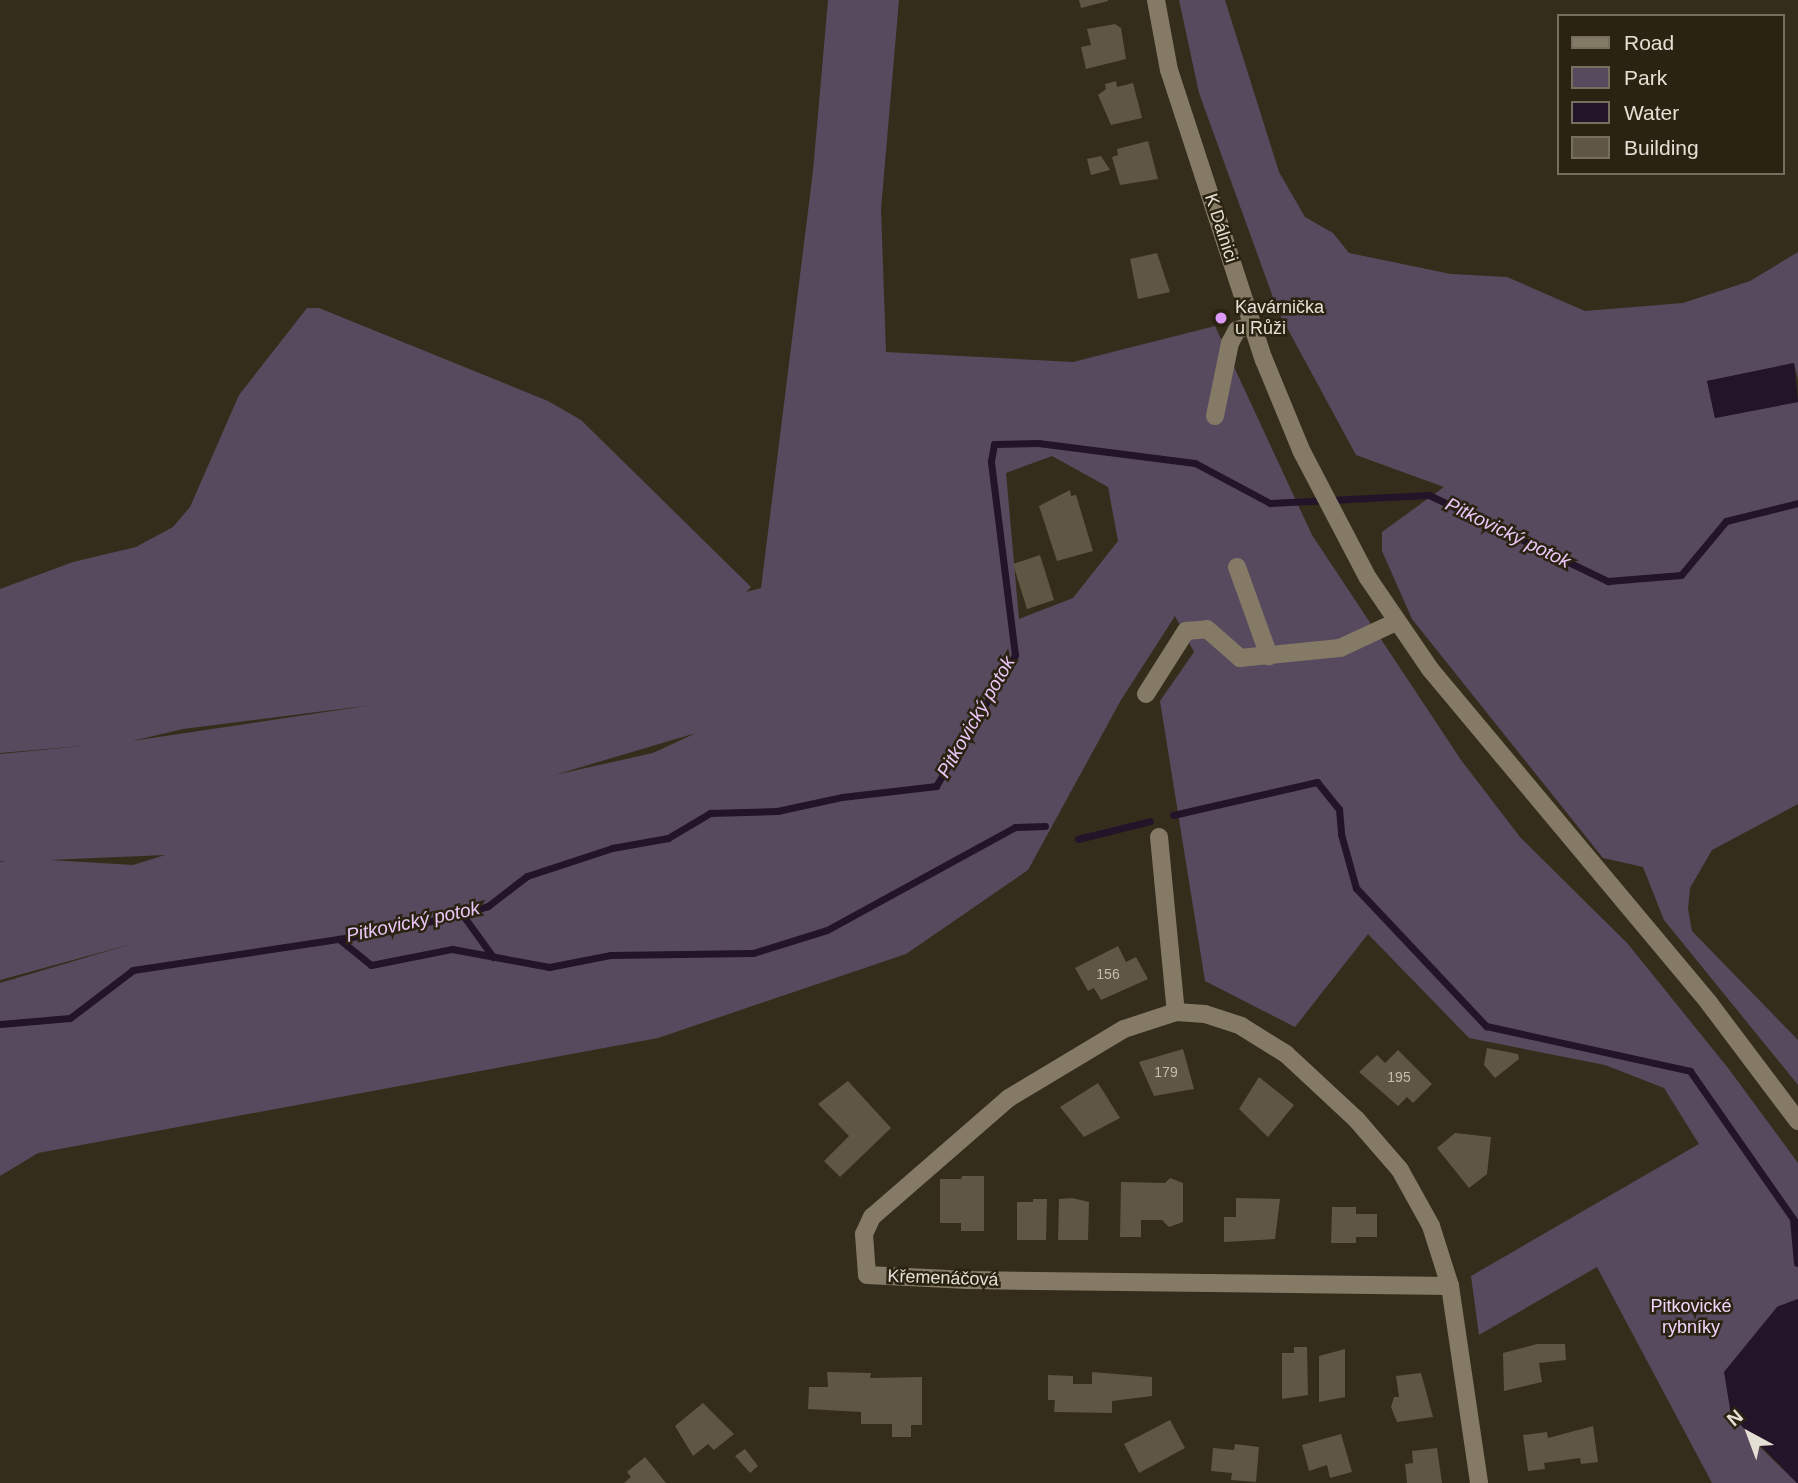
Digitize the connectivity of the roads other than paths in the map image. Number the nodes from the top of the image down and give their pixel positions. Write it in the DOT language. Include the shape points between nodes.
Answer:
graph roads {
  1 [pos="1156,0"];
  2 [pos="1253,325"];
  3 [pos="1215,416"];
  4 [pos="1237,567"];
  5 [pos="1396,622"];
  6 [pos="1269,656"];
  7 [pos="1146,694"];
  8 [pos="1158,838"];
  9 [pos="1176,1012"];
  10 [pos="1798,1121"];
  11 [pos="1450,1286"];
  12 [pos="1479,1483"];
  1 -- 2 [label="street, K Dálnici" via="1169,70"];
  2 -- 3 [label="street" via="1237,330 1230,343"];
  2 -- 5 [label="street, K Dálnici" via="1302,452"];
  4 -- 6 [label="street"];
  5 -- 6 [label="street" via="1340,648"];
  5 -- 10 [label="street, K Dálnici" via="1476,728 1709,1003"];
  6 -- 7 [label="street" via="1240,658 1207,629 1186,631"];
  8 -- 9 [label="street"];
  9 -- 11 [label="street, Křemenáčová" via="1205,1014 1241,1026 1286,1054 1356,1119 1400,1170 1431,1226"];
  9 -- 11 [label="street, Křemenáčová" via="1124,1029 1009,1098 920,1172 872,1217 864,1234 867,1275"];
  11 -- 12 [label="street, Křemenáčová"];
}
